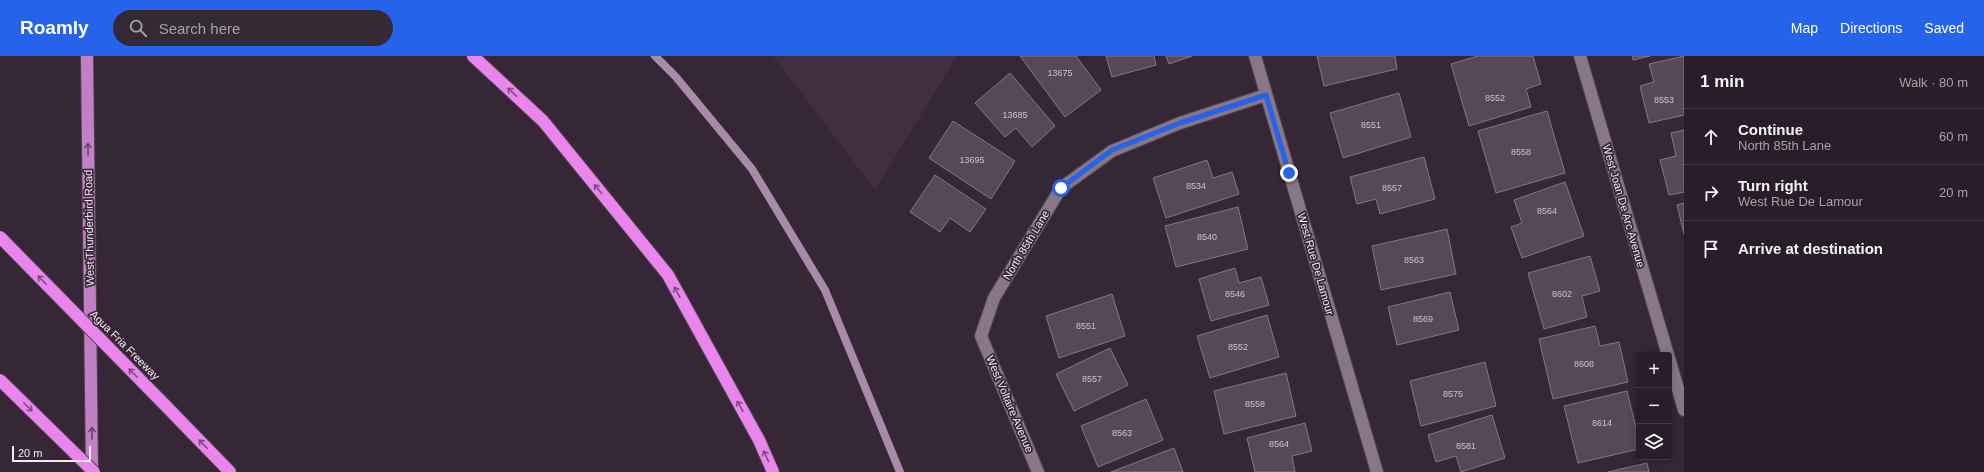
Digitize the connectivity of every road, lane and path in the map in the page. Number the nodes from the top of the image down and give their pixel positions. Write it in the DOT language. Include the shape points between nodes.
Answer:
graph roads {
  1 [pos="87,56"];
  2 [pos="473,56"];
  3 [pos="1255,56"];
  4 [pos="1580,56"];
  5 [pos="1266,95"];
  6 [pos="0,237"];
  7 [pos="981,336"];
  8 [pos="1668,352"];
  9 [pos="1672,367"];
  10 [pos="0,380"];
  11 [pos="1684,410"];
  12 [pos="93,472"];
  13 [pos="230,472"];
  14 [pos="773,472"];
  15 [pos="1038,472"];
  16 [pos="1377,472"];
  12 -- 1 [label="main road, West Thunderbird Road, one-way"];
  14 -- 2 [label="highway, one-way" via="759,440 668,275 542,121"];
  3 -- 5 [label="street, West Rue De Lamour"];
  4 -- 8 [label="street, West Joan De Arc Avenue"];
  5 -- 7 [label="street, North 85th Lane" via="1180,123 1112,150 1061,188 994,298"];
  5 -- 16 [label="street, West Rue De Lamour"];
  13 -- 6 [label="highway, Agua Fria Freeway, one-way, bridge"];
  7 -- 15 [label="street, West Voltaire Avenue"];
  9 -- 11 [label="street, West Joan De Arc Avenue"];
  10 -- 12 [label="highway, one-way, bridge"];
}
